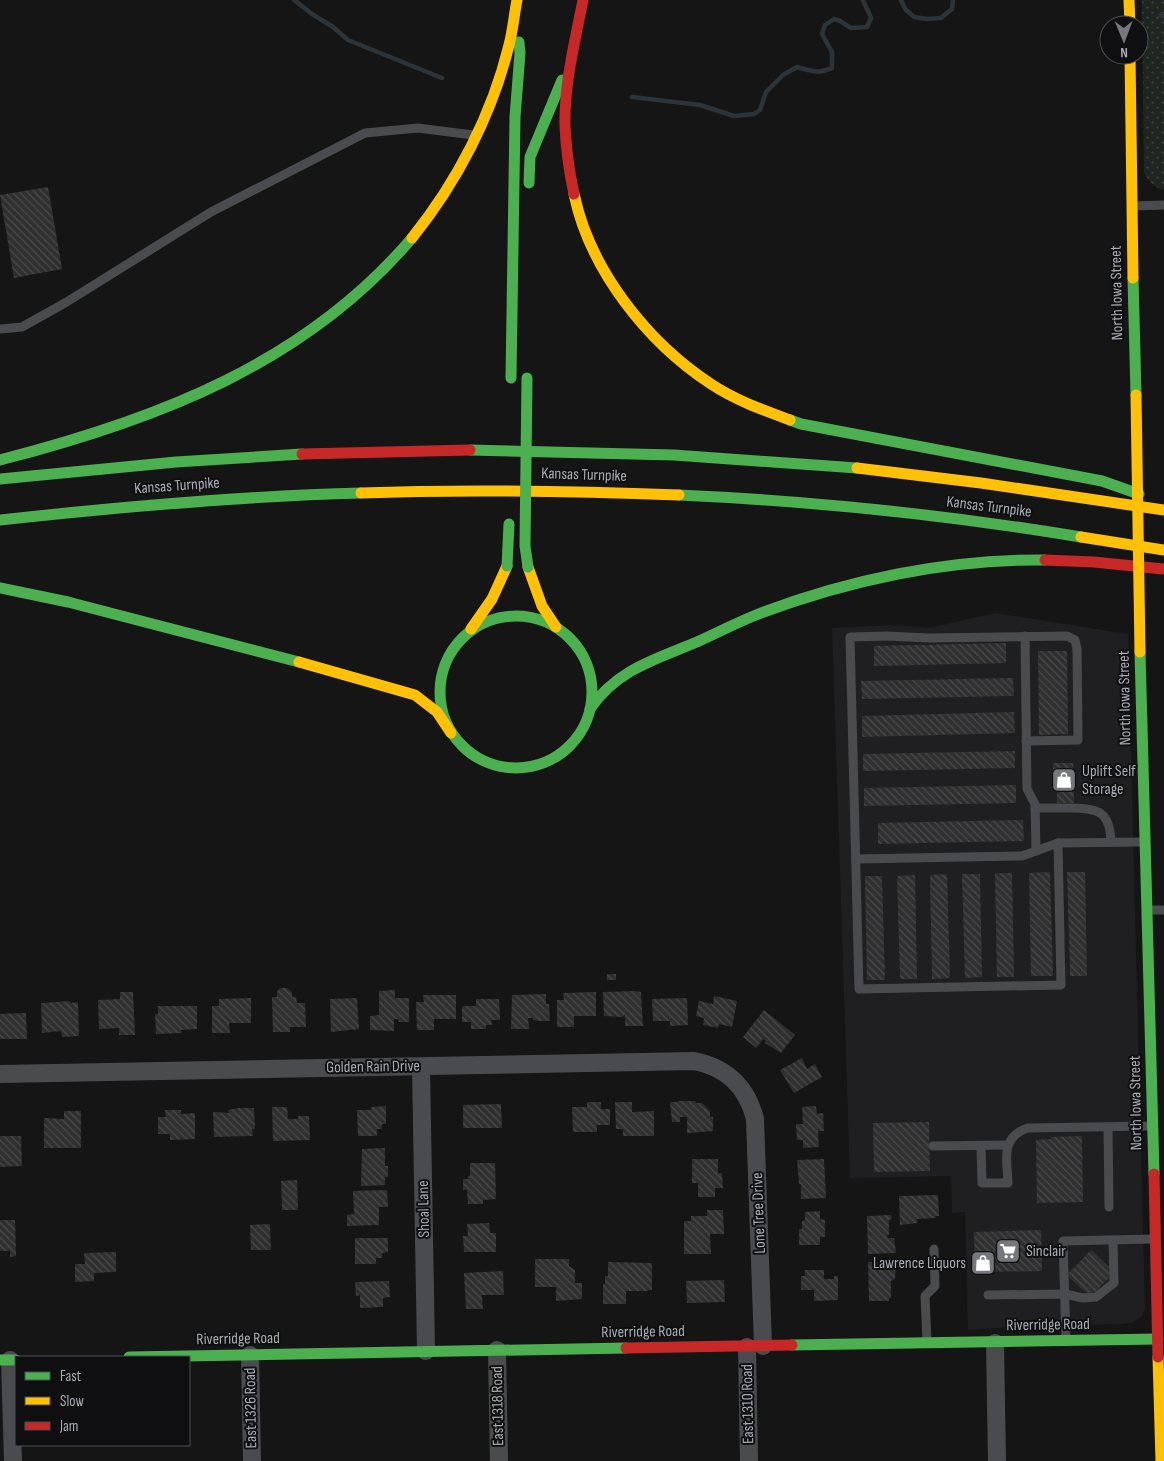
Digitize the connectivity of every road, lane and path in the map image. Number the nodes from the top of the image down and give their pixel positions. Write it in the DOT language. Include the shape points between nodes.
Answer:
graph roads {
  1 [pos="517,0"];
  2 [pos="584,0"];
  3 [pos="1129,0"];
  4 [pos="1130,15"];
  5 [pos="571,61"];
  6 [pos="1130,65"];
  7 [pos="475,135"];
  8 [pos="529,196"];
  9 [pos="1164,205"];
  10 [pos="1132,206"];
  11 [pos="0,329"];
  12 [pos="527,374"];
  13 [pos="511,383"];
  14 [pos="510,438"];
  15 [pos="510,458"];
  16 [pos="0,460"];
  17 [pos="510,477"];
  18 [pos="0,479"];
  19 [pos="1164,503"];
  20 [pos="1164,510"];
  21 [pos="0,520"];
  22 [pos="1164,550"];
  23 [pos="1164,569"];
  24 [pos="0,588"];
  25 [pos="556,627"];
  26 [pos="466,634"];
  27 [pos="1025,636"];
  28 [pos="590,710"];
  29 [pos="452,733"];
  30 [pos="1026,741"];
  31 [pos="1035,808"];
  32 [pos="1111,842"];
  33 [pos="1145,842"];
  34 [pos="1058,843"];
  35 [pos="1036,851"];
  36 [pos="856,859"];
  37 [pos="1147,910"];
  38 [pos="1164,910"];
  39 [pos="421,1066"];
  40 [pos="0,1074"];
  41 [pos="739,1085"];
  42 [pos="1153,1126"];
  43 [pos="1108,1127"];
  44 [pos="1007,1145"];
  45 [pos="933,1146"];
  46 [pos="981,1146"];
  47 [pos="1110,1207"];
  48 [pos="1156,1239"];
  49 [pos="1113,1240"];
  50 [pos="934,1250"];
  51 [pos="1065,1294"];
  52 [pos="988,1295"];
  53 [pos="1158,1340"];
  54 [pos="1066,1341"];
  55 [pos="995,1343"];
  56 [pos="928,1344"];
  57 [pos="755,1347"];
  58 [pos="497,1350"];
  59 [pos="426,1351"];
  60 [pos="250,1354"];
  61 [pos="169,1356"];
  62 [pos="9,1360"];
  63 [pos="13,1461"];
  64 [pos="252,1461"];
  65 [pos="498,1461"];
  66 [pos="749,1461"];
  67 [pos="997,1461"];
  68 [pos="1161,1461"];
  1 -- 7 [label="main road" via="507,50"];
  1 -- 13 [label="main road" via="520,53 515,118"];
  2 -- 5 [label="main road"];
  3 -- 4 [label="main road"];
  5 -- 8 [label="main road" via="530,157"];
  5 -- 19 [label="main road" via="565,123 566,151 579,212 593,247 624,301 656,339 690,370 742,401 801,424 1102,481"];
  6 -- 10 [label="main road, North Iowa Street"];
  7 -- 11 [label="lane" via="418,128 365,133 211,212 65,303 22,326"];
  7 -- 16 [label="main road" via="452,181 395,258 352,299 306,333 242,371 162,409 69,442"];
  9 -- 10 [label="lane"];
  10 -- 33 [label="main road, North Iowa Street, bridge"];
  12 -- 25 [label="main road, bridge" via="525,546 533,584"];
  14 -- 15 [label="main road"];
  17 -- 26 [label="main road, bridge" via="507,566 492,603"];
  18 -- 20 [label="main road, Kansas Turnpike" via="236,458 540,450 789,462 883,471 968,480"];
  21 -- 22 [label="main road, Kansas Turnpike" via="77,510 266,496 415,490 564,491 706,496 925,515"];
  23 -- 28 [label="main road" via="1103,562 1022,560 970,564 882,578 761,613 668,654 613,682"];
  24 -- 29 [label="main road" via="68,602 415,695 436,712"];
  25 -- 26 [label="main road" via="534,618 510,616 487,621"];
  25 -- 28 [label="main road" via="574,642 587,663 592,686"];
  26 -- 29 [label="main road" via="449,655 440,681 441,708"];
  27 -- 30 [label="lane"];
  27 -- 30 [label="lane" via="1067,636 1075,640 1078,740"];
  27 -- 36 [label="lane" via="850,638"];
  28 -- 29 [label="main road" via="582,730 568,748 550,760 529,767 506,768 485,762 466,750"];
  30 -- 31 [label="lane" via="1027,789"];
  31 -- 32 [label="lane" via="1097,810 1108,822"];
  31 -- 35 [label="lane"];
  32 -- 33 [label="lane"];
  32 -- 34 [label="lane"];
  33 -- 37 [label="main road, North Iowa Street"];
  34 -- 35 [label="lane"];
  34 -- 36 [label="lane" via="1061,985 859,989"];
  35 -- 36 [label="lane" via="1022,856"];
  37 -- 38 [label="lane"];
  37 -- 42 [label="main road, North Iowa Street" via="1154,1035"];
  39 -- 40 [label="street, Golden Rain Drive"];
  39 -- 41 [label="street, Golden Rain Drive" via="694,1061 726,1072"];
  39 -- 59 [label="street, Shoal Lane"];
  41 -- 57 [label="street, Lone Tree Drive" via="750,1103 756,1125"];
  42 -- 43 [label="lane"];
  42 -- 48 [label="main road, North Iowa Street"];
  43 -- 44 [label="lane" via="1028,1128 1013,1136"];
  43 -- 47 [label="lane"];
  44 -- 46 [label="lane"];
  44 -- 46 [label="lane" via="1008,1183 982,1183"];
  45 -- 46 [label="lane"];
  48 -- 49 [label="lane"];
  48 -- 53 [label="main road, North Iowa Street"];
  49 -- 51 [label="lane" via="1114,1283 1096,1297"];
  49 -- 51 [label="lane" via="1063,1241"];
  50 -- 56 [label="lane" via="934,1286 926,1296"];
  51 -- 52 [label="lane"];
  51 -- 54 [label="lane"];
  53 -- 54 [label="main road, Riverridge Road"];
  53 -- 68 [label="main road, North Iowa Street"];
  54 -- 55 [label="main road, Riverridge Road"];
  55 -- 56 [label="main road, Riverridge Road"];
  55 -- 67 [label="street"];
  56 -- 57 [label="main road, Riverridge Road"];
  57 -- 58 [label="main road, Riverridge Road"];
  57 -- 66 [label="street, East 1310 Road"];
  58 -- 59 [label="main road, Riverridge Road"];
  58 -- 65 [label="street, East 1318 Road"];
  59 -- 60 [label="main road, Riverridge Road"];
  60 -- 61 [label="main road, Riverridge Road"];
  60 -- 64 [label="street, East 1326 Road"];
  62 -- 63 [label="street"];
}
